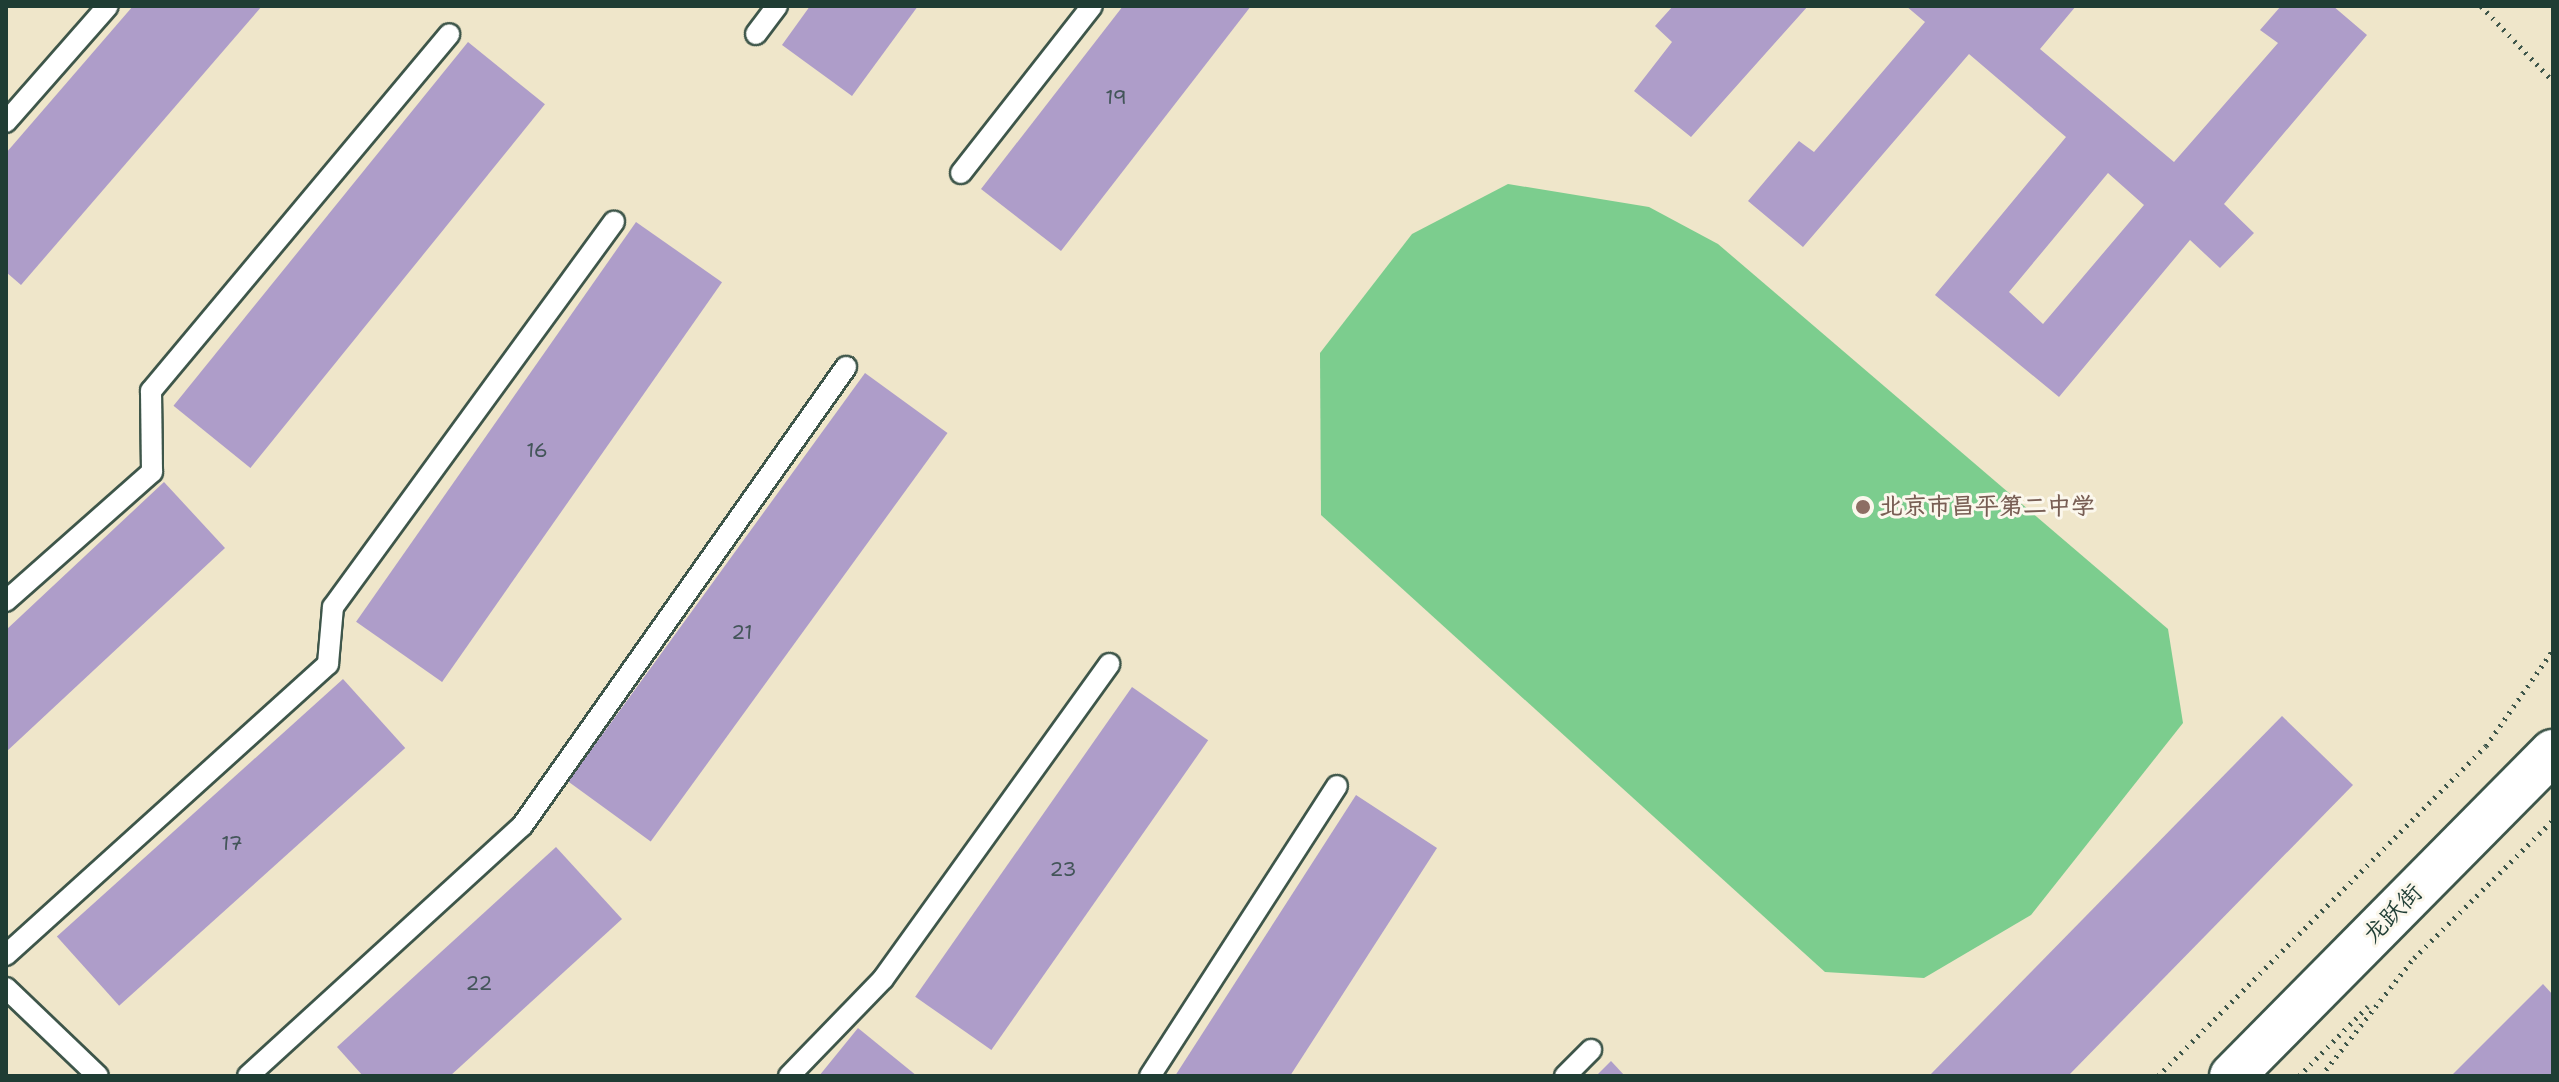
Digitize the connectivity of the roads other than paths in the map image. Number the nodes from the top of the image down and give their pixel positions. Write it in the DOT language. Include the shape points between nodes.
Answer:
graph roads {
  1 [pos="108,6"];
  2 [pos="777,6"];
  3 [pos="1092,6"];
  4 [pos="449,34"];
  5 [pos="756,34"];
  6 [pos="6,122"];
  7 [pos="961,173"];
  8 [pos="614,222"];
  9 [pos="846,367"];
  10 [pos="6,601"];
  11 [pos="1109,664"];
  12 [pos="2553,752"];
  13 [pos="1337,786"];
  14 [pos="6,955"];
  15 [pos="6,988"];
  16 [pos="1591,1050"];
  17 [pos="98,1076"];
  18 [pos="248,1076"];
  19 [pos="789,1076"];
  20 [pos="1150,1076"];
  21 [pos="1565,1076"];
  22 [pos="2232,1076"];
  1 -- 6 [label="lane"];
  2 -- 5 [label="lane"];
  3 -- 7 [label="lane"];
  4 -- 10 [label="lane" via="151,391 152,472"];
  8 -- 14 [label="lane" via="333,607 328,664"];
  9 -- 18 [label="lane" via="522,826"];
  11 -- 19 [label="lane" via="883,979"];
  12 -- 22 [label="street, 龙跃街"];
  13 -- 20 [label="lane"];
  15 -- 17 [label="lane"];
  16 -- 21 [label="lane"];
}
